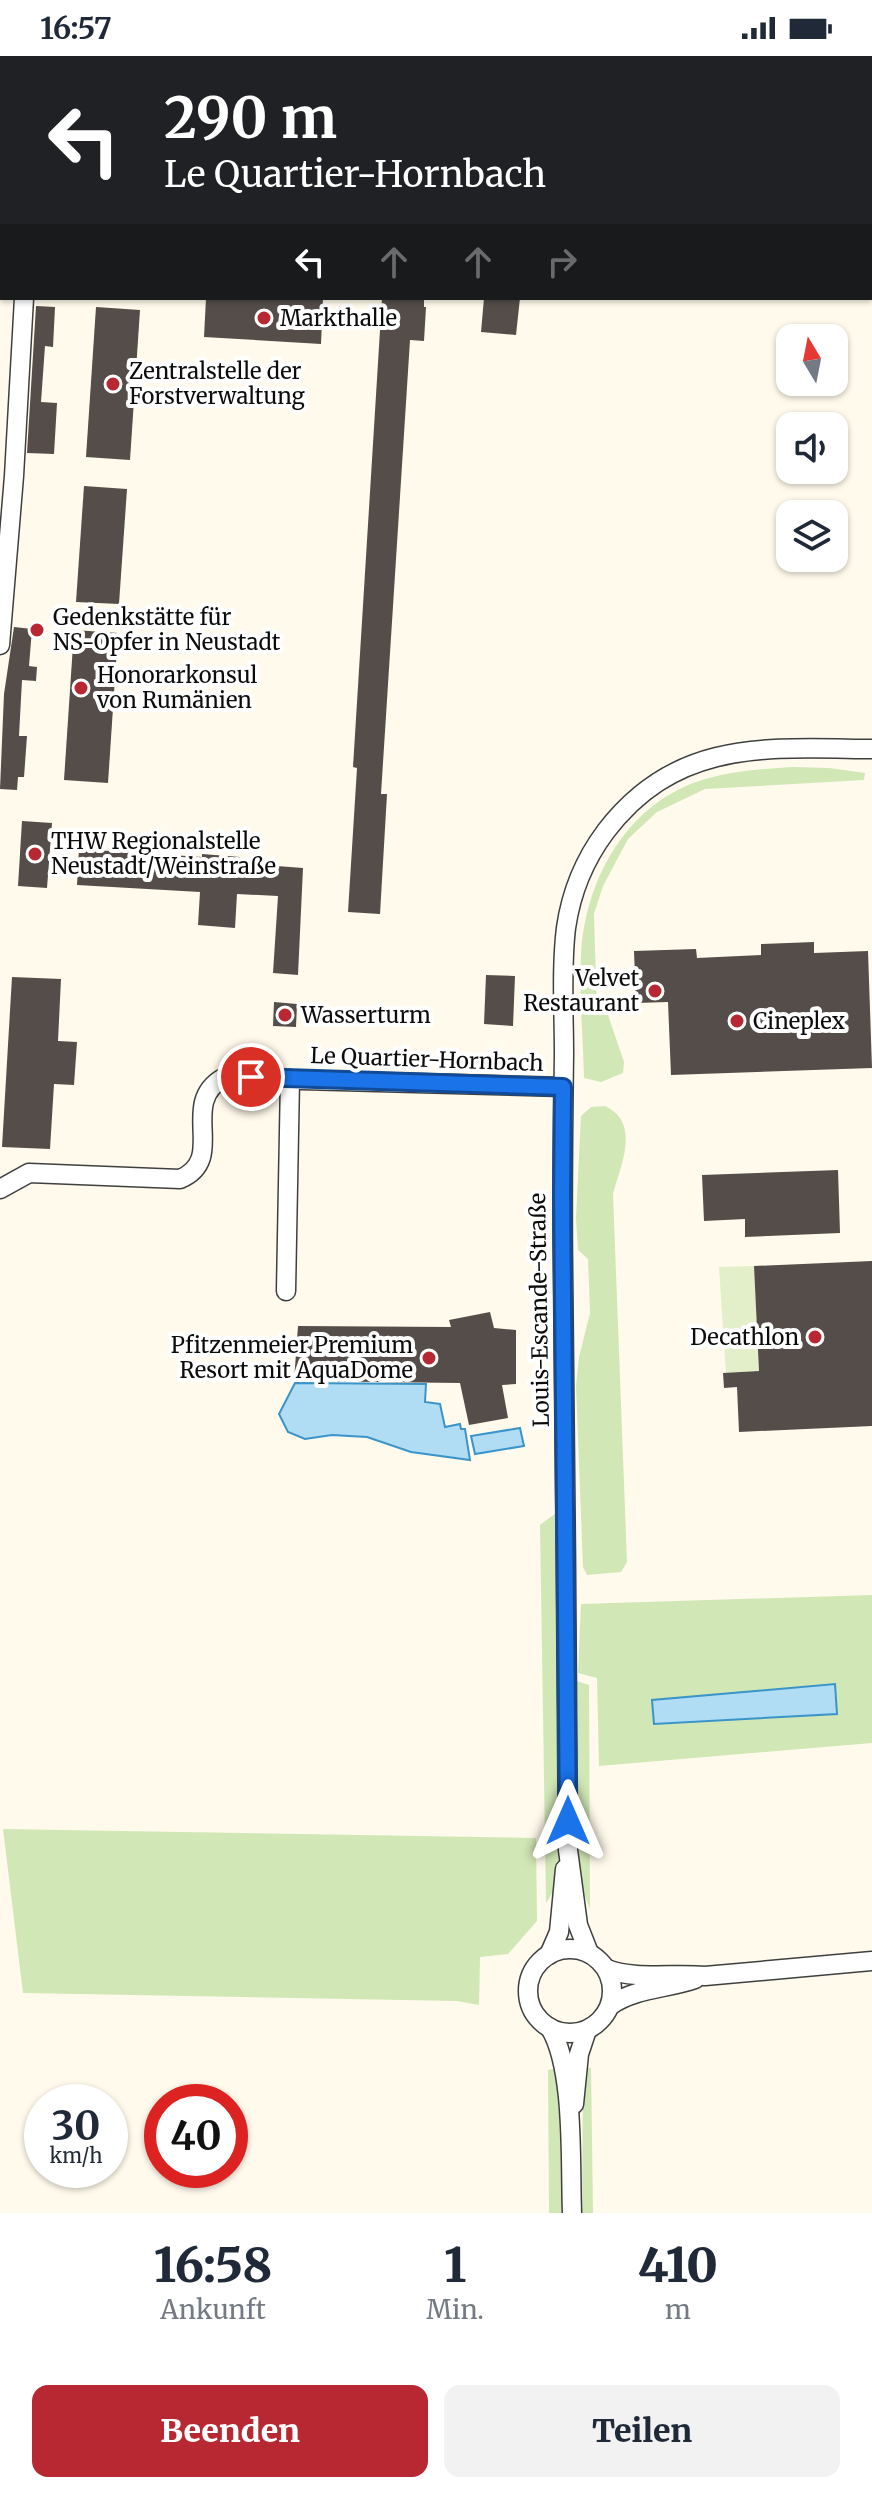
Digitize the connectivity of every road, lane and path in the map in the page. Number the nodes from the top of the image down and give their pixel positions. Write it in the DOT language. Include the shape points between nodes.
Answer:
graph roads {
  1 [pos="24,300"];
  2 [pos="0,645"];
  3 [pos="872,749"];
  4 [pos="290,1079"];
  5 [pos="563,1087"];
  6 [pos="0,1189"];
  7 [pos="286,1291"];
  8 [pos="568,1850"];
  9 [pos="589,1953"];
  10 [pos="549,1955"];
  11 [pos="872,1961"];
  12 [pos="607,1969"];
  13 [pos="705,1976"];
  14 [pos="611,2005"];
  15 [pos="550,2028"];
  16 [pos="587,2030"];
  17 [pos="571,2127"];
  18 [pos="572,2213"];
  1 -- 2 [label="street"];
  3 -- 5 [label="street, Louis-Escande-Straße" via="730,753 670,775 621,815 595,848 570,906 564,948"];
  4 -- 5 [label="street, Le Quartier-Hornbach"];
  4 -- 6 [label="street, Le Quartier-Hornbach" via="223,1078 210,1086 204,1097 201,1161 195,1173 180,1179 29,1173"];
  4 -- 7 [label="street, Le Quartier-Hornbach"];
  5 -- 8 [label="street, Louis-Escande-Straße"];
  8 -- 9 [label="street, Louis-Escande-Straße" via="578,1925"];
  8 -- 10 [label="street, Louis-Escande-Straße" via="559,1932"];
  9 -- 10 [label="street" via="566,1949"];
  9 -- 12 [label="street"];
  10 -- 15 [label="street" via="533,1971 528,1993 534,2014"];
  11 -- 13 [label="street"];
  12 -- 13 [label="street" via="630,1975"];
  12 -- 14 [label="street" via="613,1986"];
  13 -- 14 [label="street" via="636,1992"];
  14 -- 16 [label="street"];
  15 -- 16 [label="street" via="568,2034"];
  15 -- 17 [label="street" via="562,2060"];
  16 -- 17 [label="street"];
  17 -- 18 [label="street"];
}
